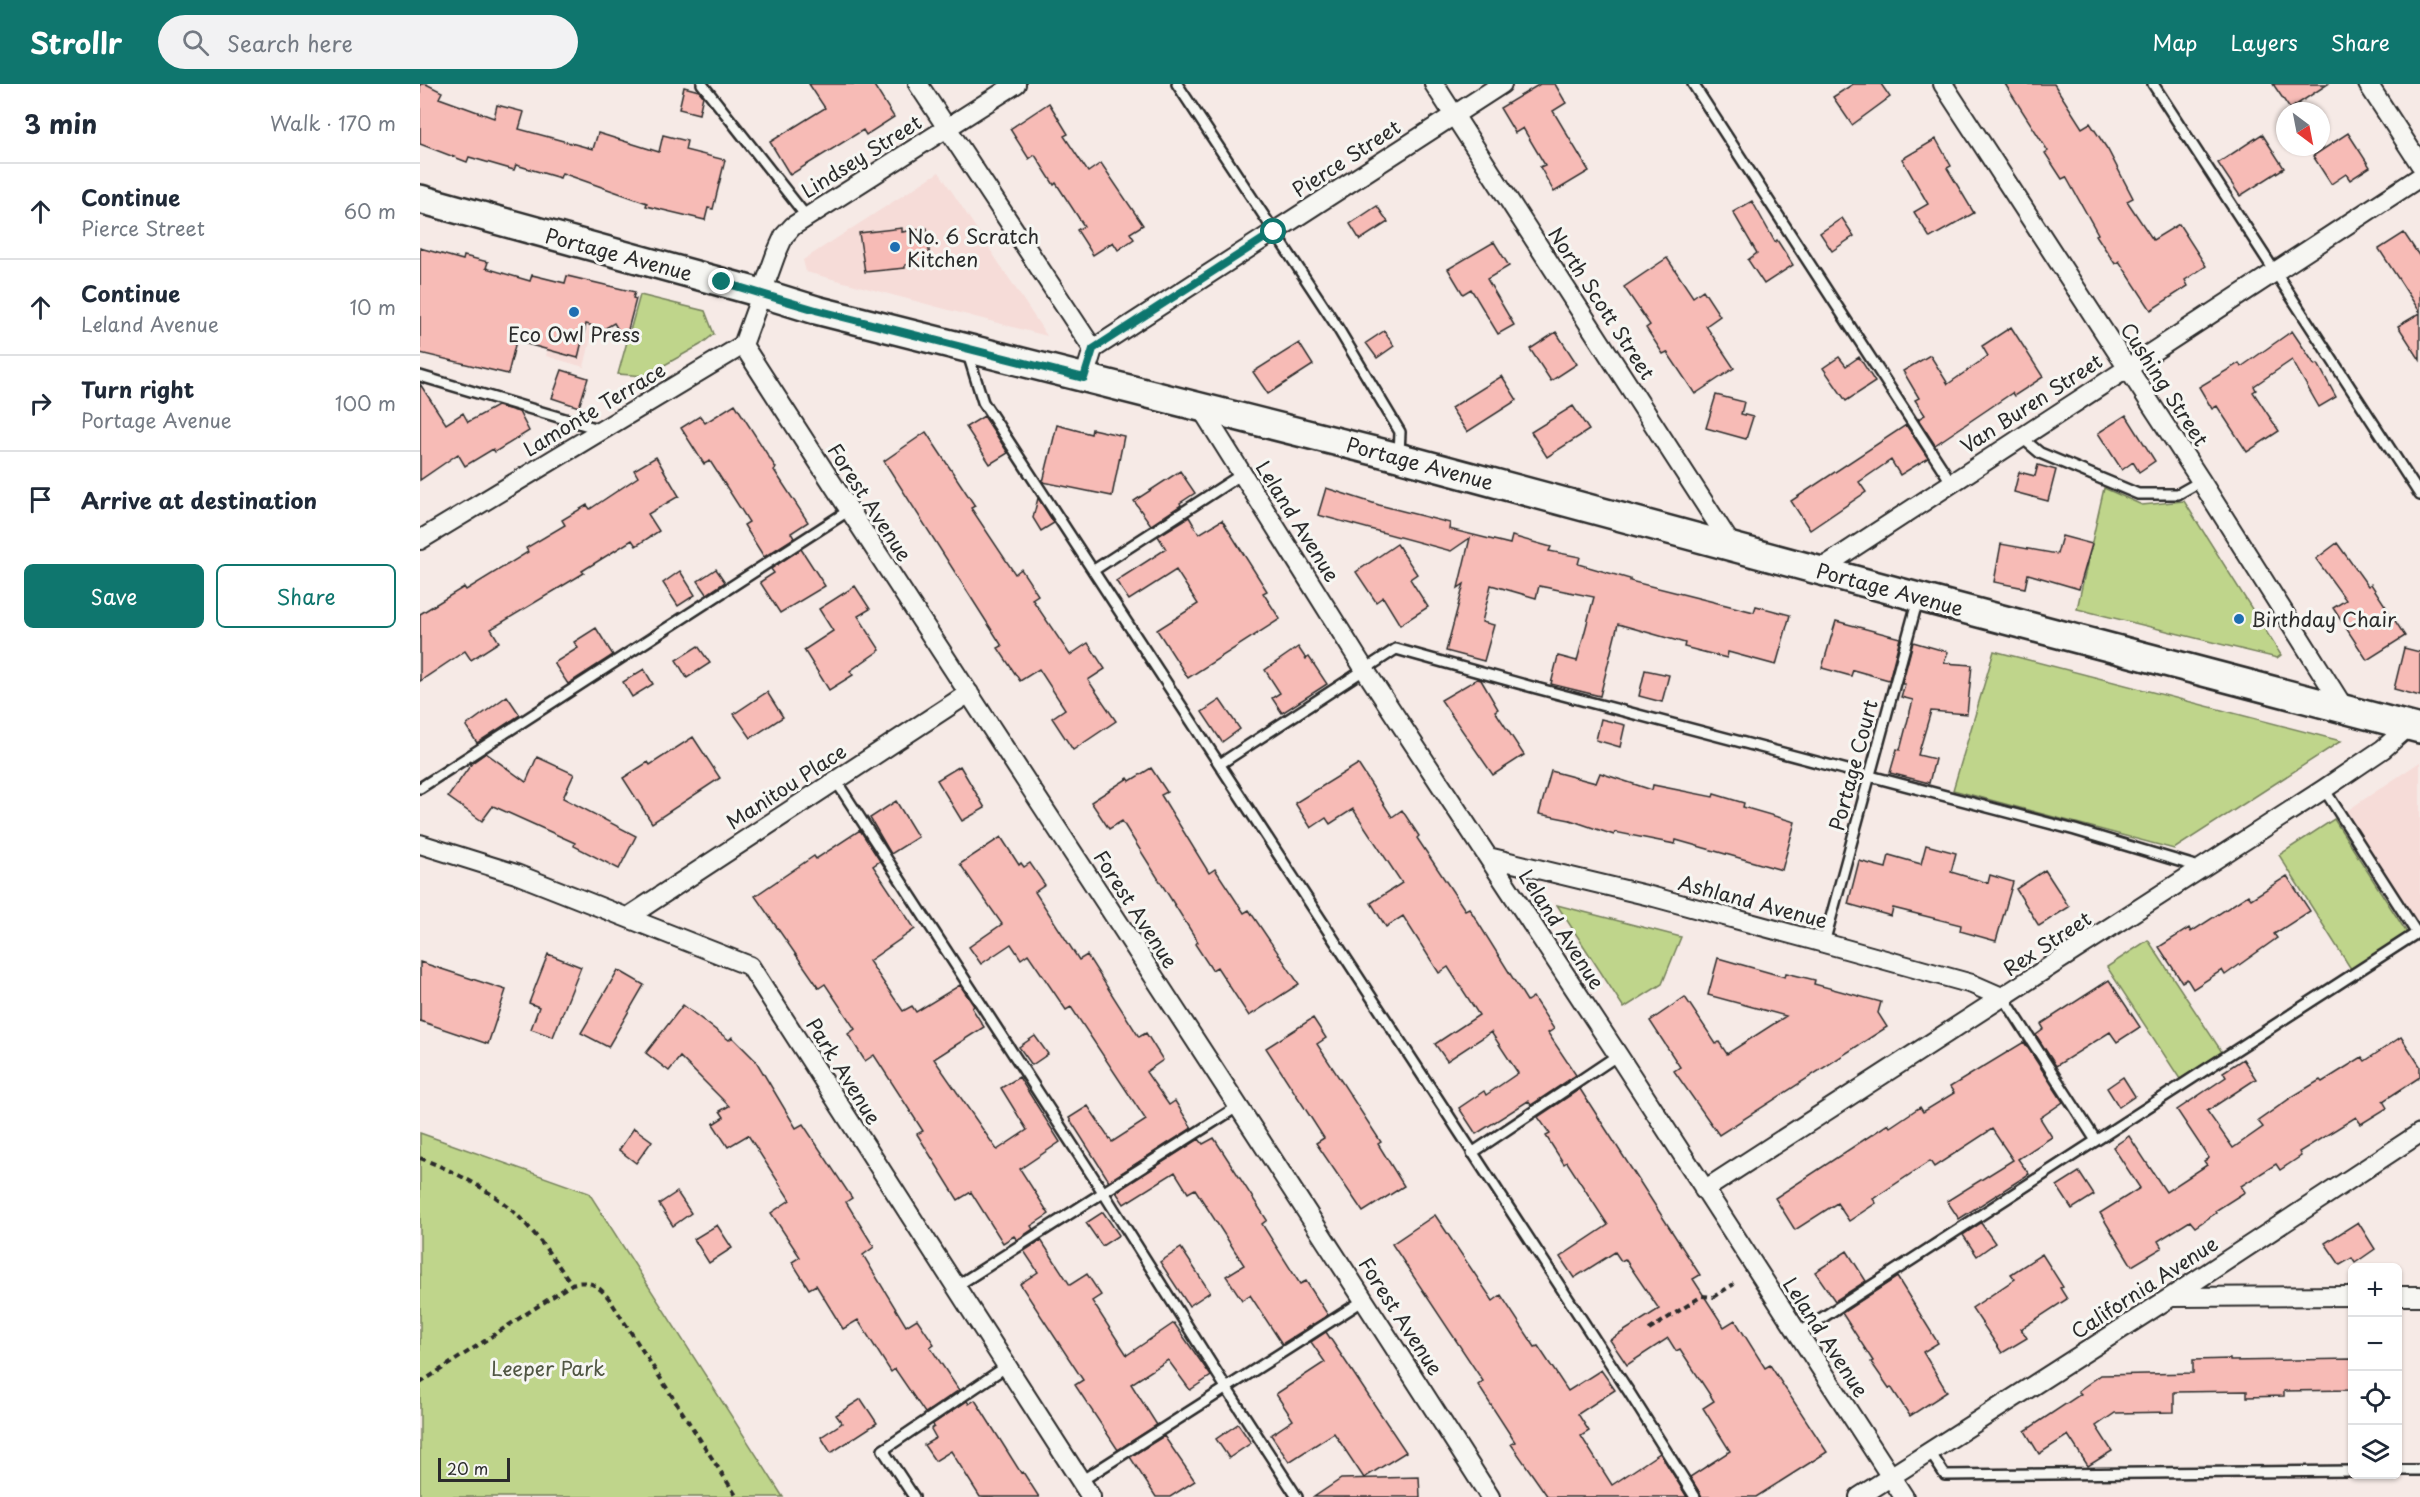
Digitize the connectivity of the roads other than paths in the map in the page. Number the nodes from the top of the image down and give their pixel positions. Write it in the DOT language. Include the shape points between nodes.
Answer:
graph roads {
  1 [pos="702,84"];
  2 [pos="918,84"];
  3 [pos="1016,84"];
  4 [pos="1177,84"];
  5 [pos="1434,84"];
  6 [pos="1502,84"];
  7 [pos="1693,84"];
  8 [pos="1943,84"];
  9 [pos="2154,84"];
  10 [pos="2368,84"];
  11 [pos="1454,115"];
  12 [pos="948,128"];
  13 [pos="2420,164"];
  14 [pos="2420,177"];
  15 [pos="420,199"];
  16 [pos="806,216"];
  17 [pos="1274,232"];
  18 [pos="2274,271"];
  19 [pos="761,293"];
  20 [pos="743,345"];
  21 [pos="967,349"];
  22 [pos="1093,349"];
  23 [pos="2127,368"];
  24 [pos="420,376"];
  25 [pos="1084,378"];
  26 [pos="1199,405"];
  27 [pos="604,430"];
  28 [pos="2021,436"];
  29 [pos="1398,457"];
  30 [pos="1242,474"];
  31 [pos="2201,481"];
  32 [pos="1951,482"];
  33 [pos="2420,495"];
  34 [pos="848,511"];
  35 [pos="420,540"];
  36 [pos="1732,546"];
  37 [pos="1094,570"];
  38 [pos="1819,570"];
  39 [pos="1918,597"];
  40 [pos="1365,670"];
  41 [pos="969,693"];
  42 [pos="2346,711"];
  43 [pos="2414,727"];
  44 [pos="1220,764"];
  45 [pos="1868,776"];
  46 [pos="836,781"];
  47 [pos="420,788"];
  48 [pos="2324,789"];
  49 [pos="420,844"];
  50 [pos="1488,857"];
  51 [pos="2202,868"];
  52 [pos="628,917"];
  53 [pos="2418,932"];
  54 [pos="1824,943"];
  55 [pos="2004,998"];
  56 [pos="1618,1055"];
  57 [pos="1237,1107"];
  58 [pos="2420,1133"];
  59 [pos="2096,1139"];
  60 [pos="1472,1153"];
  61 [pos="1704,1190"];
  62 [pos="1103,1192"];
  63 [pos="956,1287"];
  64 [pos="2348,1296"];
  65 [pos="2402,1296"];
  66 [pos="2420,1296"];
  67 [pos="2171,1297"];
  68 [pos="1364,1300"];
  69 [pos="1797,1334"];
  70 [pos="1007,1366"];
  71 [pos="1227,1389"];
  72 [pos="1930,1452"];
  73 [pos="2402,1470"];
  74 [pos="2420,1470"];
  75 [pos="2348,1471"];
  76 [pos="1890,1476"];
  77 [pos="1081,1481"];
  78 [pos="914,1497"];
  79 [pos="1091,1497"];
  80 [pos="1297,1497"];
  81 [pos="1490,1497"];
  82 [pos="1695,1497"];
  83 [pos="1859,1497"];
  84 [pos="1904,1497"];
  1 -- 16 [label="lane"];
  2 -- 12 [label="street"];
  3 -- 12 [label="street, Lindsey Street"];
  4 -- 17 [label="lane"];
  5 -- 11 [label="street, North Scott Street"];
  6 -- 11 [label="street, Pierce Street"];
  7 -- 32 [label="lane"];
  8 -- 23 [label="street, Cushing Street"];
  9 -- 18 [label="lane"];
  10 -- 13 [label="street"];
  11 -- 17 [label="street, Pierce Street"];
  11 -- 36 [label="street, North Scott Street"];
  12 -- 16 [label="street, Lindsey Street"];
  12 -- 22 [label="street"];
  14 -- 18 [label="street, Van Buren Street"];
  15 -- 19 [label="main road, Portage Avenue"];
  16 -- 19 [label="street, Lindsey Street" via="784,237"];
  17 -- 22 [label="street, Pierce Street"];
  17 -- 29 [label="lane" via="1400,432"];
  18 -- 23 [label="street, Van Buren Street"];
  18 -- 33 [label="lane"];
  19 -- 20 [label="street"];
  19 -- 21 [label="main road, Portage Avenue"];
  20 -- 27 [label="street, Lamonte Terrace"];
  20 -- 34 [label="street, Forest Avenue"];
  21 -- 25 [label="main road, Portage Avenue"];
  21 -- 37 [label="lane" via="983,402"];
  22 -- 25 [label="street"];
  23 -- 28 [label="street, Van Buren Street"];
  23 -- 31 [label="street, Cushing Street"];
  24 -- 27 [label="lane"];
  25 -- 26 [label="main road, Portage Avenue"];
  26 -- 29 [label="main road, Portage Avenue"];
  26 -- 30 [label="street, Leland Avenue"];
  27 -- 35 [label="street, Lamonte Terrace"];
  28 -- 31 [label="lane" via="2040,453 2138,494 2178,494"];
  28 -- 32 [label="street, Van Buren Street"];
  29 -- 36 [label="main road, Portage Avenue"];
  30 -- 37 [label="lane"];
  30 -- 40 [label="street, Leland Avenue"];
  31 -- 42 [label="street, Cushing Street"];
  32 -- 38 [label="street, Van Buren Street"];
  34 -- 41 [label="street, Forest Avenue"];
  34 -- 47 [label="lane"];
  36 -- 38 [label="main road, Portage Avenue"];
  37 -- 44 [label="lane"];
  38 -- 39 [label="main road, Portage Avenue"];
  39 -- 42 [label="main road, Portage Avenue"];
  39 -- 45 [label="lane, Portage Court"];
  40 -- 44 [label="lane"];
  40 -- 45 [label="lane" via="1396,649"];
  40 -- 50 [label="street, Leland Avenue"];
  41 -- 46 [label="street, Manitou Place"];
  41 -- 57 [label="street, Forest Avenue"];
  42 -- 43 [label="main road, Portage Avenue"];
  43 -- 48 [label="street, Rex Street"];
  44 -- 60 [label="lane"];
  45 -- 51 [label="lane"];
  45 -- 54 [label="lane, Portage Court"];
  46 -- 52 [label="street, Manitou Place"];
  46 -- 62 [label="lane"];
  48 -- 51 [label="street, Rex Street"];
  48 -- 53 [label="lane"];
  49 -- 52 [label="street, Park Avenue" via="516,874"];
  50 -- 54 [label="street, Ashland Avenue"];
  50 -- 56 [label="street, Leland Avenue"];
  51 -- 55 [label="street, Rex Street"];
  52 -- 63 [label="street, Park Avenue" via="750,966"];
  53 -- 59 [label="lane"];
  54 -- 55 [label="street, Ashland Avenue" via="1972,984"];
  55 -- 59 [label="lane"];
  55 -- 61 [label="street, Rex Street"];
  56 -- 60 [label="lane"];
  56 -- 61 [label="street, Leland Avenue"];
  57 -- 62 [label="lane"];
  57 -- 68 [label="street, Forest Avenue"];
  58 -- 67 [label="street, California Avenue"];
  59 -- 69 [label="lane"];
  60 -- 82 [label="lane"];
  61 -- 69 [label="street, Leland Avenue"];
  62 -- 63 [label="lane"];
  62 -- 71 [label="lane"];
  63 -- 70 [label="street, Park Avenue"];
  64 -- 67 [label="street"];
  65 -- 66 [label="street"];
  67 -- 72 [label="street, California Avenue"];
  68 -- 71 [label="lane"];
  68 -- 81 [label="street, Forest Avenue"];
  69 -- 76 [label="street, Leland Avenue"];
  70 -- 77 [label="street, Park Avenue"];
  70 -- 78 [label="lane" via="884,1450"];
  71 -- 77 [label="lane"];
  71 -- 80 [label="lane"];
  72 -- 75 [label="lane" via="1945,1475"];
  72 -- 76 [label="street, California Avenue"];
  73 -- 74 [label="lane"];
  76 -- 83 [label="street, California Avenue"];
  76 -- 84 [label="street, Leland Avenue"];
  77 -- 79 [label="street, Park Avenue"];
}
